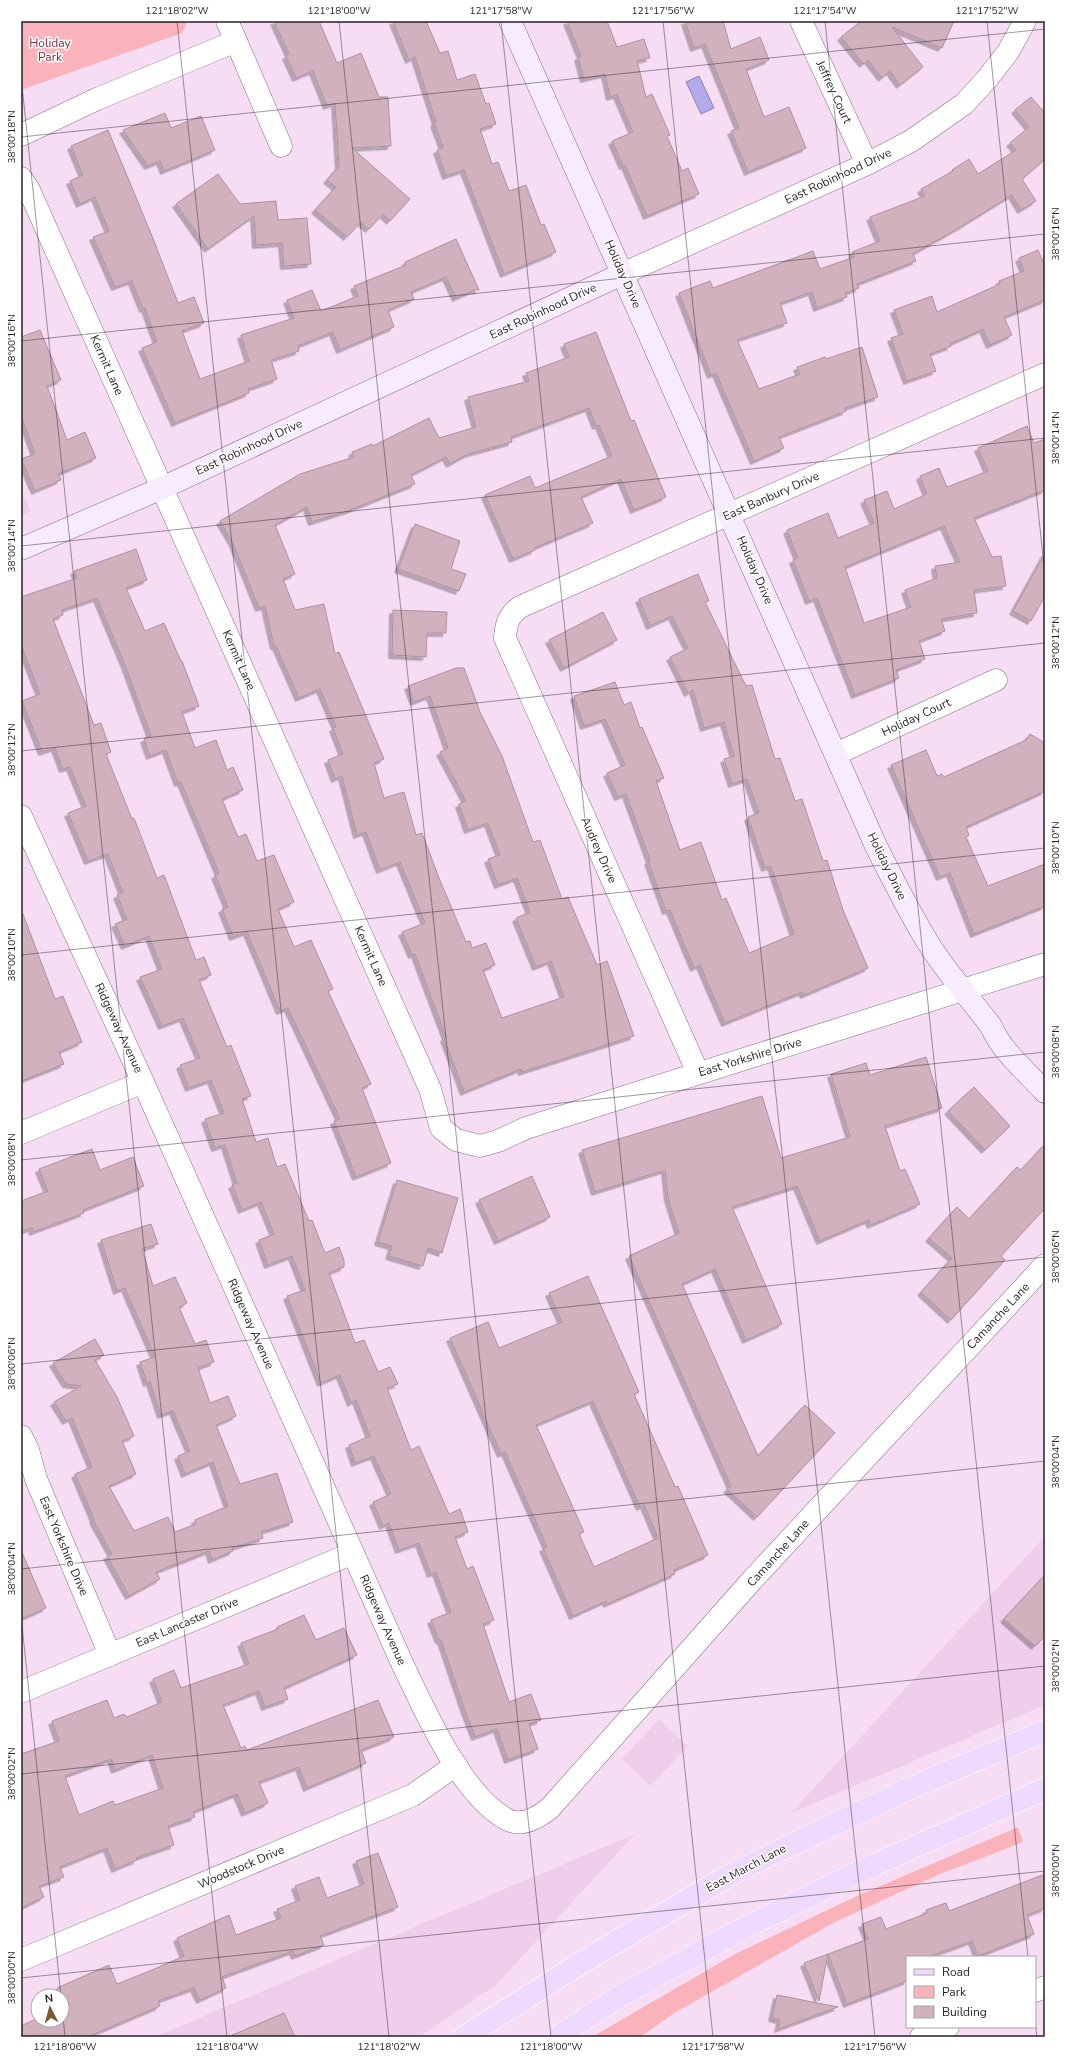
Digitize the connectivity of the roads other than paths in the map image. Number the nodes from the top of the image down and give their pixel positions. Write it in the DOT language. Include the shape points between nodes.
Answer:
graph roads {
  1 [pos="227,21"];
  2 [pos="510,21"];
  3 [pos="801,21"];
  4 [pos="1026,21"];
  5 [pos="236,41"];
  6 [pos="21,135"];
  7 [pos="281,146"];
  8 [pos="867,164"];
  9 [pos="21,178"];
  10 [pos="622,274"];
  11 [pos="1045,374"];
  12 [pos="162,488"];
  13 [pos="730,514"];
  14 [pos="21,549"];
  15 [pos="506,626"];
  16 [pos="996,680"];
  17 [pos="836,754"];
  18 [pos="21,816"];
  19 [pos="26,845"];
  20 [pos="1045,964"];
  21 [pos="963,990"];
  22 [pos="698,1073"];
  23 [pos="143,1082"];
  24 [pos="1045,1092"];
  25 [pos="21,1133"];
  26 [pos="456,1140"];
  27 [pos="1045,1265"];
  28 [pos="21,1436"];
  29 [pos="353,1553"];
  30 [pos="110,1655"];
  31 [pos="21,1692"];
  32 [pos="1045,1732"];
  33 [pos="456,1765"];
  34 [pos="1045,1789"];
  35 [pos="504,1817"];
  36 [pos="21,1960"];
  37 [pos="945,2028"];
  38 [pos="464,2037"];
  39 [pos="558,2037"];
  40 [pos="921,2037"];
  1 -- 5 [label="street"];
  2 -- 10 [label="street, Holiday Drive"];
  3 -- 8 [label="street, Jeffrey Court"];
  4 -- 8 [label="street, East Robinhood Drive" via="1008,52 964,104 911,141"];
  5 -- 6 [label="street" via="98,99"];
  5 -- 7 [label="street"];
  8 -- 10 [label="street, East Robinhood Drive"];
  9 -- 12 [label="street, Kermit Lane"];
  10 -- 12 [label="street, East Robinhood Drive"];
  10 -- 13 [label="street, Holiday Drive"];
  11 -- 13 [label="street, East Banbury Drive"];
  12 -- 14 [label="street, East Robinhood Drive"];
  12 -- 26 [label="street, Kermit Lane" via="430,1089 441,1128"];
  13 -- 15 [label="street, East Banbury Drive" via="520,607 511,613"];
  13 -- 17 [label="street, Holiday Drive"];
  15 -- 22 [label="street, Audrey Drive" via="505,638"];
  16 -- 17 [label="street, Holiday Court"];
  17 -- 21 [label="street, Holiday Drive" via="876,846 903,899 931,947"];
  18 -- 19 [label="street, Ridgeway Avenue"];
  19 -- 23 [label="street, Ridgeway Avenue"];
  20 -- 21 [label="street, East Yorkshire Drive"];
  21 -- 22 [label="street, East Yorkshire Drive"];
  21 -- 24 [label="street, Holiday Drive" via="1007,1050"];
  22 -- 26 [label="street, East Yorkshire Drive" via="526,1128 480,1146"];
  23 -- 25 [label="street"];
  23 -- 29 [label="street, Ridgeway Avenue"];
  27 -- 35 [label="street, Camanche Lane" via="753,1579 550,1808 538,1818 530,1820 518,1822"];
  28 -- 30 [label="street, East Yorkshire Drive" via="36,1479"];
  29 -- 30 [label="street, East Lancaster Drive"];
  29 -- 33 [label="street, Ridgeway Avenue" via="431,1723"];
  30 -- 31 [label="street, East Lancaster Drive"];
  32 -- 38 [label="main road, East March Lane" via="906,1790 737,1870 589,1958"];
  33 -- 35 [label="street, Ridgeway Avenue" via="478,1796"];
  33 -- 36 [label="street, Woodstock Drive" via="413,1795"];
  34 -- 39 [label="main road" via="876,1864 744,1928 620,1996"];
  37 -- 40 [label="street"];
}
